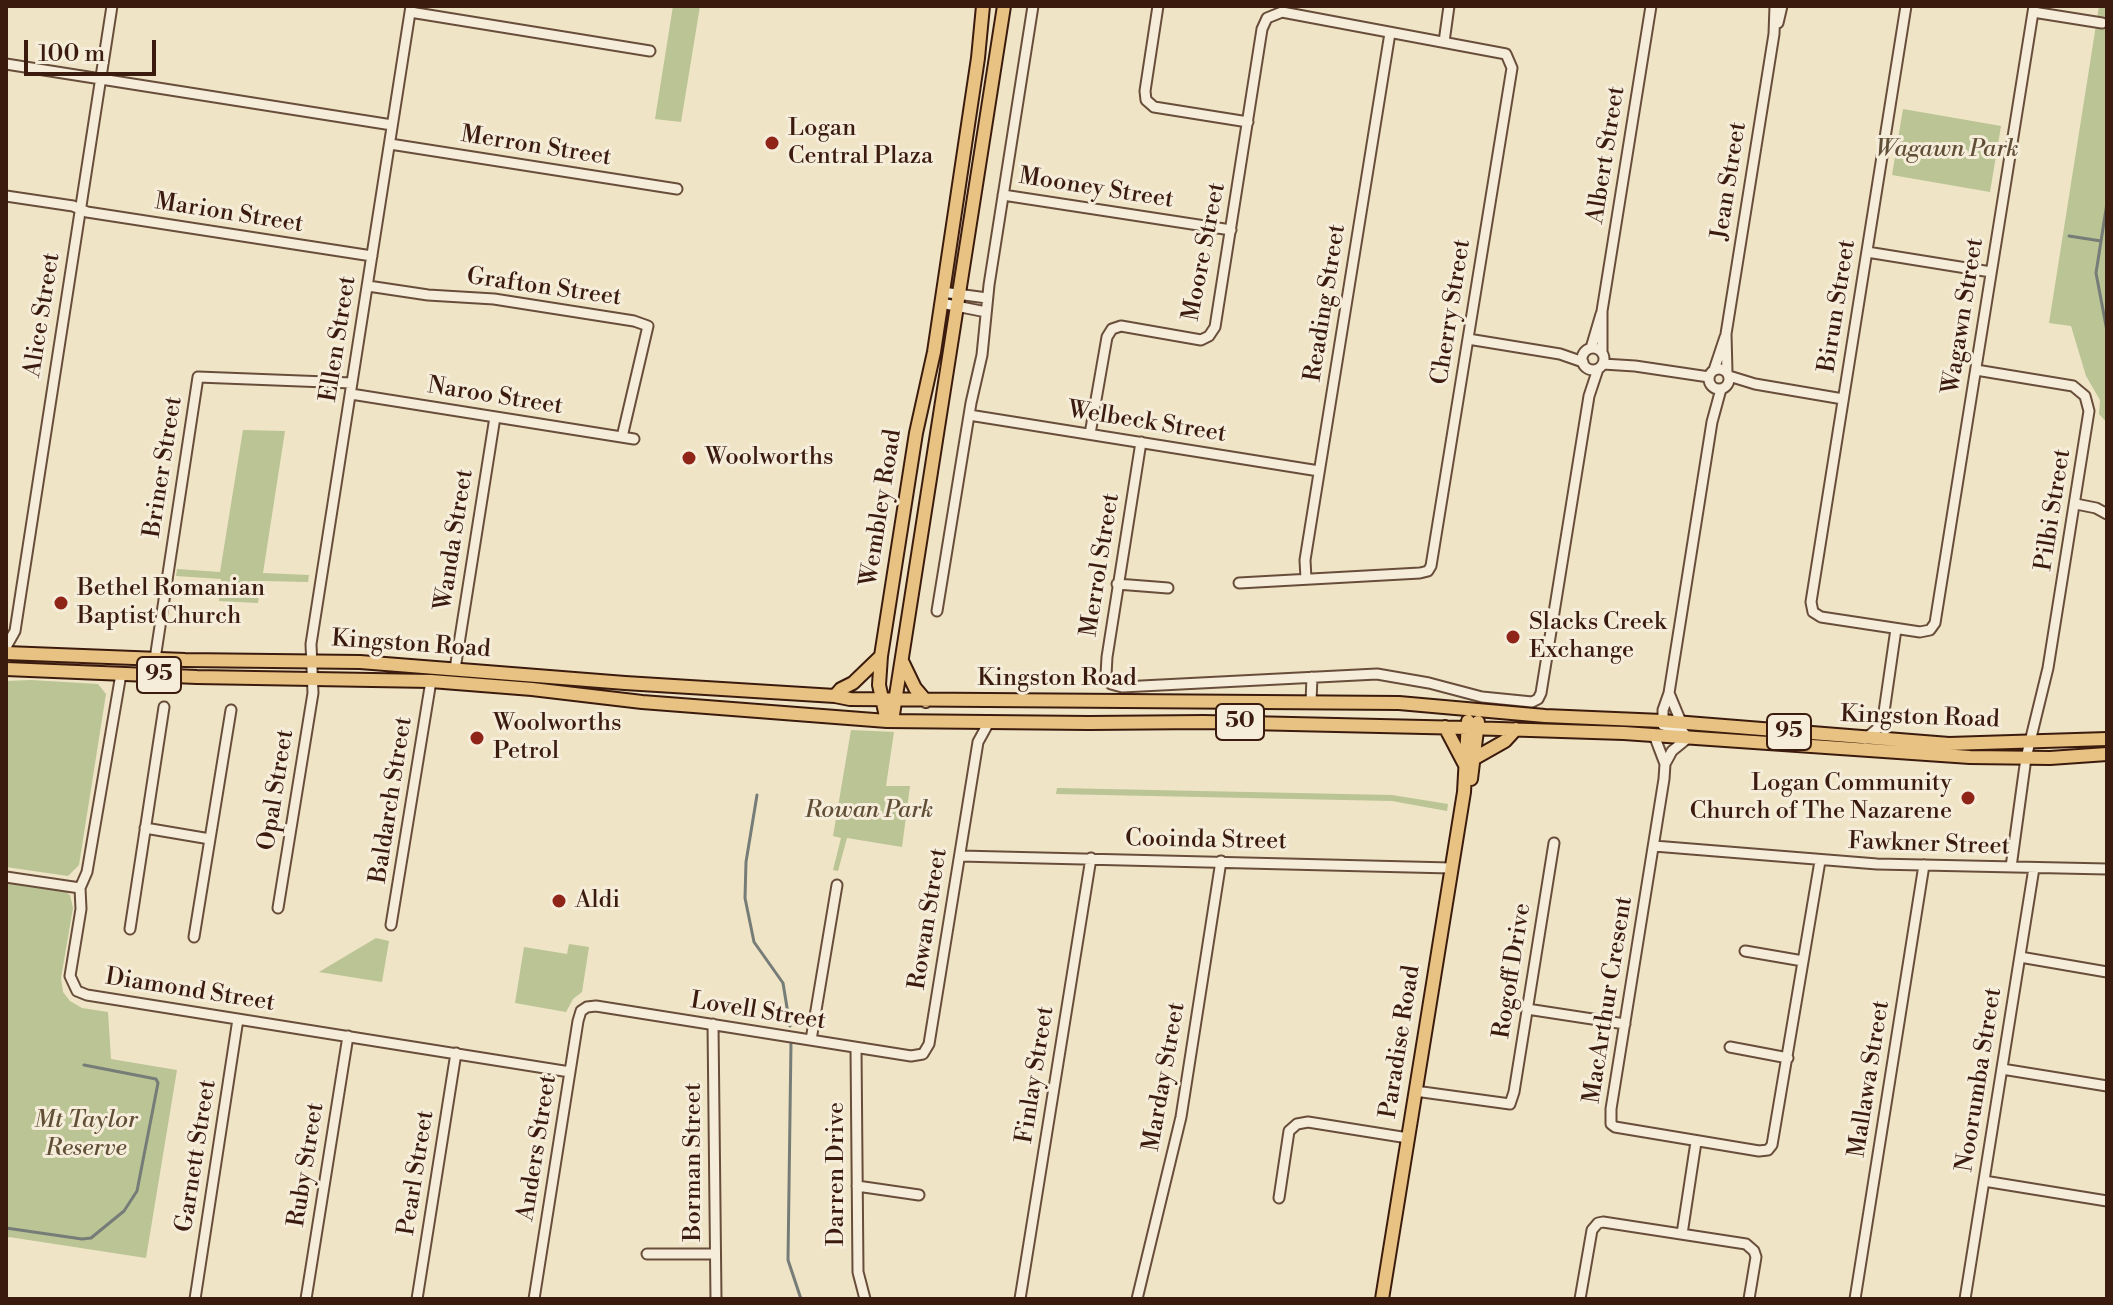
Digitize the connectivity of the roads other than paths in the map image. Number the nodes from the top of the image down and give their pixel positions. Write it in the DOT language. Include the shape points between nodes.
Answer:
graph roads {
  1 [pos="112,6"];
  2 [pos="983,6"];
  3 [pos="1004,6"];
  4 [pos="1033,6"];
  5 [pos="1158,6"];
  6 [pos="1449,6"];
  7 [pos="1651,6"];
  8 [pos="1775,6"];
  9 [pos="1782,6"];
  10 [pos="1906,6"];
  11 [pos="411,9"];
  12 [pos="2033,9"];
  13 [pos="2102,23"];
  14 [pos="1390,33"];
  15 [pos="1774,34"];
  16 [pos="1444,42"];
  17 [pos="650,51"];
  18 [pos="6,64"];
  19 [pos="101,79"];
  20 [pos="1248,122"];
  21 [pos="392,125"];
  22 [pos="390,144"];
  23 [pos="677,189"];
  24 [pos="1003,195"];
  25 [pos="6,196"];
  26 [pos="80,209"];
  27 [pos="1231,230"];
  28 [pos="1867,252"];
  29 [pos="372,256"];
  30 [pos="1991,272"];
  31 [pos="368,286"];
  32 [pos="941,298"];
  33 [pos="987,298"];
  34 [pos="959,301"];
  35 [pos="1602,311"];
  36 [pos="986,312"];
  37 [pos="1468,339"];
  38 [pos="1586,358"];
  39 [pos="1602,361"];
  40 [pos="1976,370"];
  41 [pos="198,377"];
  42 [pos="1720,379"];
  43 [pos="352,389"];
  44 [pos="1589,396"];
  45 [pos="1843,399"];
  46 [pos="969,415"];
  47 [pos="495,417"];
  48 [pos="1090,434"];
  49 [pos="622,437"];
  50 [pos="634,439"];
  51 [pos="1141,442"];
  52 [pos="1319,471"];
  53 [pos="2076,504"];
  54 [pos="2107,514"];
  55 [pos="1306,579"];
  56 [pos="1239,583"];
  57 [pos="1117,584"];
  58 [pos="1168,588"];
  59 [pos="937,611"];
  60 [pos="1896,629"];
  61 [pos="15,631"];
  62 [pos="6,647"];
  63 [pos="6,653"];
  64 [pos="26,653"];
  65 [pos="881,656"];
  66 [pos="155,659"];
  67 [pos="311,660"];
  68 [pos="902,661"];
  69 [pos="6,669"];
  70 [pos="455,669"];
  71 [pos="121,674"];
  72 [pos="1312,677"];
  73 [pos="312,678"];
  74 [pos="431,681"];
  75 [pos="1669,693"];
  76 [pos="835,696"];
  77 [pos="1538,699"];
  78 [pos="889,700"];
  79 [pos="926,701"];
  80 [pos="1311,702"];
  81 [pos="164,707"];
  82 [pos="231,710"];
  83 [pos="1474,710"];
  84 [pos="1884,712"];
  85 [pos="890,721"];
  86 [pos="1662,721"];
  87 [pos="972,722"];
  88 [pos="989,722"];
  89 [pos="1681,722"];
  90 [pos="1445,727"];
  91 [pos="1473,728"];
  92 [pos="1516,729"];
  93 [pos="1654,735"];
  94 [pos="1688,738"];
  95 [pos="1865,739"];
  96 [pos="2107,739"];
  97 [pos="978,742"];
  98 [pos="1898,742"];
  99 [pos="2029,743"];
  100 [pos="2107,754"];
  101 [pos="2026,758"];
  102 [pos="1470,762"];
  103 [pos="1665,764"];
  104 [pos="145,828"];
  105 [pos="210,839"];
  106 [pos="1554,843"];
  107 [pos="1654,846"];
  108 [pos="960,856"];
  109 [pos="1091,858"];
  110 [pos="1221,861"];
  111 [pos="1820,861"];
  112 [pos="1924,865"];
  113 [pos="2011,867"];
  114 [pos="1451,868"];
  115 [pos="2034,868"];
  116 [pos="2107,869"];
  117 [pos="6,877"];
  118 [pos="837,885"];
  119 [pos="80,888"];
  120 [pos="278,908"];
  121 [pos="391,925"];
  122 [pos="130,929"];
  123 [pos="194,937"];
  124 [pos="1745,951"];
  125 [pos="2020,957"];
  126 [pos="1803,961"];
  127 [pos="2107,972"];
  128 [pos="587,1007"];
  129 [pos="1527,1009"];
  130 [pos="238,1019"];
  131 [pos="713,1024"];
  132 [pos="1625,1024"];
  133 [pos="348,1036"];
  134 [pos="811,1040"];
  135 [pos="1730,1047"];
  136 [pos="856,1048"];
  137 [pos="456,1053"];
  138 [pos="923,1054"];
  139 [pos="1788,1058"];
  140 [pos="2002,1069"];
  141 [pos="570,1072"];
  142 [pos="2107,1086"];
  143 [pos="1415,1091"];
  144 [pos="1408,1138"];
  145 [pos="1696,1142"];
  146 [pos="1984,1181"];
  147 [pos="857,1186"];
  148 [pos="919,1195"];
  149 [pos="1279,1198"];
  150 [pos="2107,1201"];
  151 [pos="1682,1234"];
  152 [pos="647,1254"];
  153 [pos="715,1254"];
  154 [pos="195,1299"];
  155 [pos="306,1299"];
  156 [pos="417,1299"];
  157 [pos="534,1299"];
  158 [pos="716,1299"];
  159 [pos="865,1299"];
  160 [pos="1020,1299"];
  161 [pos="1137,1299"];
  162 [pos="1382,1299"];
  163 [pos="1580,1299"];
  164 [pos="1749,1299"];
  165 [pos="1855,1299"];
  166 [pos="1965,1299"];
  1 -- 19 [label="street, Alice Street"];
  2 -- 32 [label="main road, Wembley Road"];
  3 -- 34 [label="main road, Wembley Road"];
  4 -- 24 [label="street"];
  5 -- 20 [label="street" via="1146,100 1154,107"];
  6 -- 16 [label="street"];
  7 -- 35 [label="street, Albert Street"];
  8 -- 15 [label="street, Jean Street"];
  9 -- 15 [label="street, Jean Street"];
  10 -- 28 [label="street, Birun Street"];
  11 -- 17 [label="street"];
  11 -- 21 [label="street, Ellen Street"];
  12 -- 13 [label="street"];
  12 -- 30 [label="street, Wagawn Street"];
  14 -- 16 [label="street"];
  14 -- 20 [label="street, Moore Street" via="1282,12 1267,18"];
  14 -- 52 [label="street, Reading Street"];
  15 -- 42 [label="street, Jean Street"];
  16 -- 37 [label="street, Cherry Street" via="1499,51 1510,58 1512,68"];
  18 -- 19 [label="street"];
  19 -- 21 [label="street"];
  19 -- 26 [label="street, Alice Street"];
  20 -- 27 [label="street, Moore Street"];
  21 -- 22 [label="street, Ellen Street"];
  22 -- 23 [label="street, Merron Street"];
  22 -- 29 [label="street, Ellen Street"];
  24 -- 27 [label="street, Mooney Street"];
  24 -- 33 [label="street"];
  25 -- 26 [label="street, Marion Street"];
  26 -- 29 [label="street, Marion Street"];
  26 -- 61 [label="street, Alice Street"];
  27 -- 48 [label="street, Moore Street" via="1215,327 1209,336 1201,340 1121,326 1112,329"];
  28 -- 30 [label="street"];
  28 -- 45 [label="street, Birun Street"];
  29 -- 31 [label="street, Ellen Street"];
  30 -- 40 [label="street, Wagawn Street"];
  31 -- 43 [label="street, Ellen Street"];
  31 -- 49 [label="street, Grafton Street" via="494,299 648,326"];
  32 -- 34 [label="street"];
  32 -- 65 [label="main road, Wembley Road"];
  33 -- 34 [label="street"];
  33 -- 36 [label="street"];
  34 -- 36 [label="street"];
  34 -- 68 [label="main road, Wembley Road"];
  35 -- 38 [label="street, Albert Street"];
  35 -- 39 [label="street, Albert Street"];
  36 -- 46 [label="street"];
  37 -- 38 [label="street"];
  37 -- 55 [label="street, Cherry Street" via="1428,571"];
  38 -- 39 [label="street"];
  38 -- 39 [label="street"];
  38 -- 44 [label="street, Albert Street"];
  39 -- 42 [label="street"];
  39 -- 44 [label="street, Albert Street"];
  40 -- 53 [label="street, Pilbi Street" via="2073,386 2085,396 2089,411"];
  40 -- 60 [label="street, Wagawn Street" via="1935,623 1920,632"];
  41 -- 43 [label="street, Naroo Street"];
  41 -- 66 [label="street, Briner Street"];
  42 -- 45 [label="street"];
  42 -- 75 [label="street, Jean Street"];
  43 -- 47 [label="street, Naroo Street"];
  43 -- 67 [label="street, Ellen Street"];
  44 -- 77 [label="street, Albert Street"];
  45 -- 60 [label="street, Birun Street" via="1813,612"];
  46 -- 48 [label="street, Welbeck Street"];
  46 -- 59 [label="street"];
  47 -- 49 [label="street, Naroo Street"];
  47 -- 70 [label="street, Wanda Street"];
  48 -- 51 [label="street, Welbeck Street"];
  49 -- 50 [label="street, Naroo Street"];
  51 -- 52 [label="street, Welbeck Street"];
  51 -- 57 [label="street, Merrol Street"];
  52 -- 55 [label="street, Reading Street"];
  53 -- 54 [label="street"];
  53 -- 99 [label="street, Pilbi Street" via="2048,668"];
  55 -- 56 [label="street"];
  57 -- 58 [label="street"];
  57 -- 72 [label="street, Merrol Street" via="1106,666 1111,684"];
  60 -- 84 [label="street"];
  61 -- 62 [label="street, Alice Street"];
  61 -- 64 [label="street"];
  63 -- 64 [label="main road, Kingston Road / 95"];
  64 -- 66 [label="main road, Kingston Road / 95"];
  65 -- 76 [label="main road"];
  65 -- 78 [label="main road, Wembley Road" via="879,677"];
  66 -- 67 [label="main road, Kingston Road / 95"];
  67 -- 70 [label="main road, Kingston Road / 95"];
  67 -- 73 [label="street, Ellen Street"];
  68 -- 78 [label="main road, Wembley Road"];
  68 -- 79 [label="main road"];
  69 -- 71 [label="main road, Kingston Road / 95"];
  70 -- 76 [label="main road, Kingston Road / 95"];
  71 -- 73 [label="main road, Kingston Road / 95"];
  71 -- 119 [label="street, Diamond Street"];
  72 -- 77 [label="street, Merrol Street" via="1377,674 1497,700"];
  72 -- 80 [label="street"];
  73 -- 74 [label="main road, Kingston Road / 95"];
  73 -- 120 [label="street, Opal Street"];
  74 -- 85 [label="main road, Kingston Road / 95"];
  74 -- 121 [label="street, Baldarch Street"];
  75 -- 86 [label="street, Jean Street"];
  75 -- 89 [label="street"];
  76 -- 78 [label="main road, Kingston Road / 95"];
  78 -- 79 [label="main road, Kingston Road / 95"];
  78 -- 85 [label="main road, Wembley Road"];
  79 -- 80 [label="main road, Kingston Road / 50"];
  80 -- 83 [label="main road, Kingston Road / 50"];
  81 -- 104 [label="street"];
  82 -- 105 [label="street"];
  83 -- 86 [label="main road, Kingston Road / 95"];
  83 -- 91 [label="main road, Paradise Road"];
  84 -- 95 [label="street" via="1877,729"];
  84 -- 98 [label="street"];
  85 -- 87 [label="main road, Kingston Road / 50"];
  86 -- 89 [label="main road, Kingston Road / 95"];
  86 -- 94 [label="street"];
  87 -- 88 [label="main road, Kingston Road / 50"];
  87 -- 97 [label="street, Rowan Street"];
  88 -- 90 [label="main road, Kingston Road / 50"];
  88 -- 97 [label="street, Rowan Street"];
  89 -- 95 [label="main road, Kingston Road / 95"];
  90 -- 91 [label="main road, Kingston Road / 50"];
  90 -- 102 [label="main road"];
  91 -- 92 [label="main road, Kingston Road / 95"];
  91 -- 102 [label="main road, Paradise Road"];
  92 -- 93 [label="main road, Kingston Road / 95"];
  92 -- 102 [label="main road"];
  93 -- 94 [label="main road, Kingston Road / 95"];
  93 -- 103 [label="street, MacArthur Cresent"];
  94 -- 101 [label="main road, Kingston Road / 95"];
  94 -- 103 [label="street"];
  95 -- 98 [label="main road, Kingston Road / 95"];
  96 -- 99 [label="main road, Kingston Road / 95"];
  97 -- 108 [label="street, Rowan Street"];
  98 -- 99 [label="main road, Kingston Road / 95"];
  99 -- 101 [label="street, Pilbi Street"];
  100 -- 101 [label="main road, Kingston Road / 95"];
  101 -- 113 [label="street, Pilbi Street"];
  102 -- 114 [label="main road, Paradise Road"];
  103 -- 107 [label="street, MacArthur Cresent"];
  104 -- 105 [label="street"];
  104 -- 122 [label="street"];
  105 -- 123 [label="street"];
  106 -- 129 [label="street, Rogoff Drive"];
  107 -- 111 [label="street, Fawkner Street"];
  107 -- 132 [label="street, MacArthur Cresent"];
  108 -- 109 [label="street, Cooinda Street"];
  108 -- 138 [label="street, Rowan Street" via="929,1044"];
  109 -- 110 [label="street, Cooinda Street"];
  109 -- 160 [label="street, Finlay Street"];
  110 -- 114 [label="street, Cooinda Street"];
  110 -- 161 [label="street, Marday Street" via="1181,1117"];
  111 -- 112 [label="street, Fawkner Street"];
  111 -- 126 [label="street, MacArthur Cresent"];
  112 -- 113 [label="street, Fawkner Street"];
  112 -- 165 [label="street, Mallawa Street"];
  113 -- 115 [label="street, Fawkner Street"];
  114 -- 143 [label="main road, Paradise Road"];
  115 -- 116 [label="street, Fawkner Street"];
  115 -- 125 [label="street, Noorumba Street"];
  117 -- 119 [label="street"];
  118 -- 134 [label="street"];
  119 -- 130 [label="street, Diamond Street" via="70,976 77,991"];
  124 -- 126 [label="street"];
  125 -- 127 [label="street"];
  125 -- 140 [label="street, Noorumba Street"];
  126 -- 139 [label="street, MacArthur Cresent"];
  128 -- 131 [label="street, Lovell Street"];
  128 -- 141 [label="street, Anders Street" via="578,1021"];
  129 -- 132 [label="street"];
  129 -- 143 [label="street, Rogoff Drive" via="1510,1104"];
  130 -- 133 [label="street, Diamond Street"];
  130 -- 154 [label="street, Garnett Street"];
  131 -- 134 [label="street, Lovell Street"];
  131 -- 153 [label="street, Borman Street"];
  132 -- 145 [label="street, MacArthur Cresent" via="1611,1124"];
  133 -- 137 [label="street, Diamond Street"];
  133 -- 155 [label="street, Ruby Street"];
  134 -- 136 [label="street, Lovell Street"];
  135 -- 139 [label="street"];
  136 -- 138 [label="street, Lovell Street"];
  136 -- 147 [label="street, Darren Drive"];
  137 -- 141 [label="street, Diamond Street"];
  137 -- 156 [label="street, Pearl Street"];
  139 -- 145 [label="street, MacArthur Cresent" via="1768,1150"];
  140 -- 142 [label="street"];
  140 -- 146 [label="street, Noorumba Street"];
  141 -- 157 [label="street, Anders Street"];
  143 -- 144 [label="main road, Paradise Road"];
  144 -- 149 [label="street" via="1297,1124 1289,1131"];
  144 -- 162 [label="main road, Paradise Road"];
  145 -- 151 [label="street"];
  146 -- 150 [label="street"];
  146 -- 166 [label="street, Noorumba Street"];
  147 -- 148 [label="street"];
  147 -- 159 [label="street, Darren Drive" via="858,1272"];
  151 -- 163 [label="street" via="1598,1223 1592,1230"];
  151 -- 164 [label="street" via="1750,1246 1756,1257"];
  152 -- 153 [label="street"];
  153 -- 158 [label="street, Borman Street"];
}
